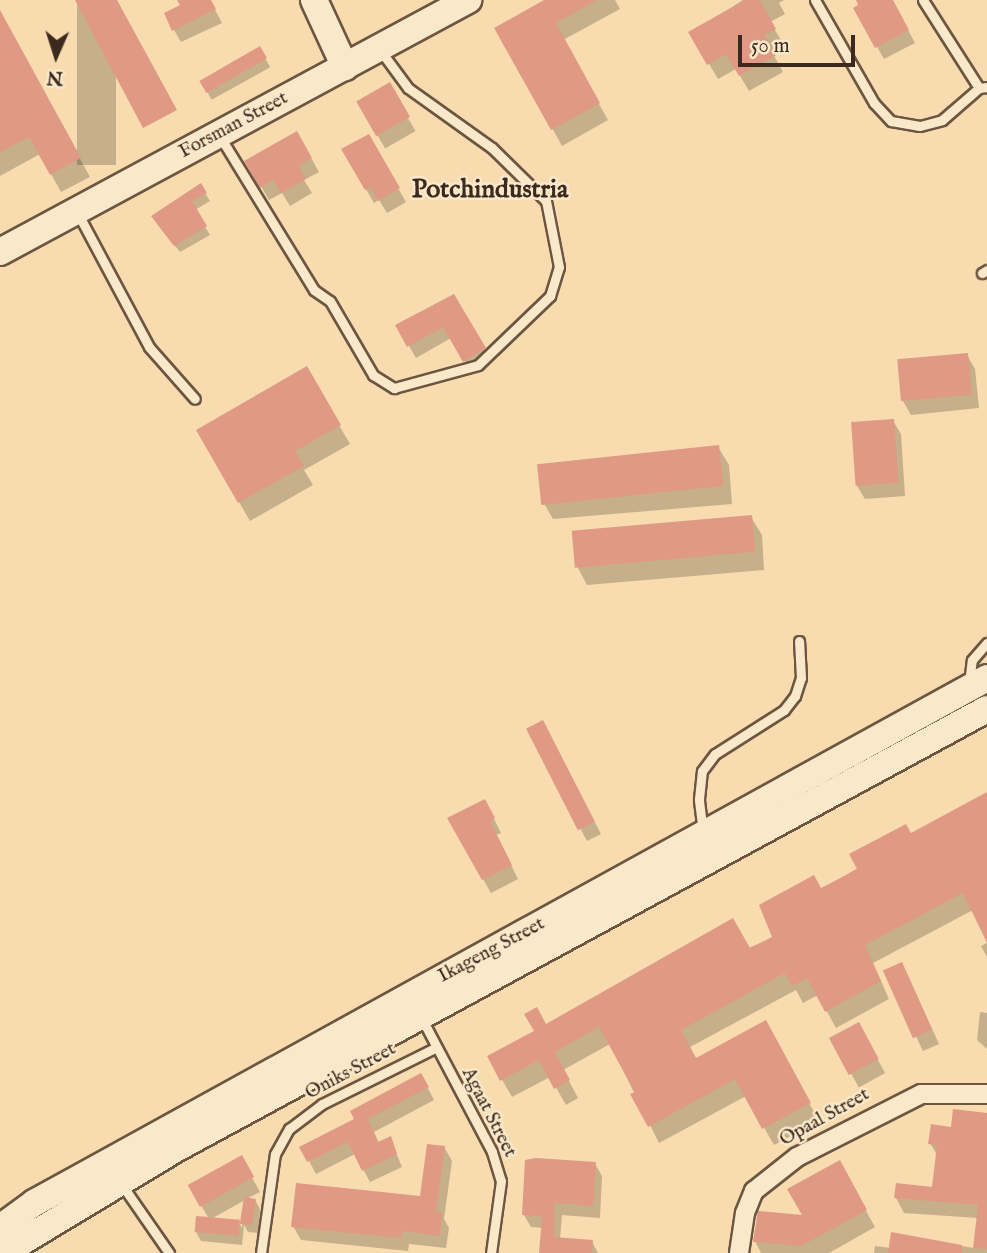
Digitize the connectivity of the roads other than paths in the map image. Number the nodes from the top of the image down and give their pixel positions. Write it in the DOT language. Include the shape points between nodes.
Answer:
graph roads {
  1 [pos="314,0"];
  2 [pos="468,0"];
  3 [pos="815,0"];
  4 [pos="923,0"];
  5 [pos="379,48"];
  6 [pos="345,67"];
  7 [pos="983,87"];
  8 [pos="219,134"];
  9 [pos="76,211"];
  10 [pos="0,252"];
  11 [pos="195,398"];
  12 [pos="799,641"];
  13 [pos="987,643"];
  14 [pos="978,682"];
  15 [pos="985,714"];
  16 [pos="786,804"];
  17 [pos="710,847"];
  18 [pos="416,1005"];
  19 [pos="435,1048"];
  20 [pos="987,1094"];
  21 [pos="115,1172"];
  22 [pos="0,1228"];
  23 [pos="3,1253"];
  24 [pos="169,1253"];
  25 [pos="261,1253"];
  26 [pos="491,1253"];
  27 [pos="739,1253"];
  1 -- 6 [label="street"];
  2 -- 5 [label="street, Forsman Street"];
  3 -- 7 [label="lane" via="874,103 891,121 919,125 942,120"];
  4 -- 7 [label="lane"];
  5 -- 6 [label="street, Forsman Street"];
  5 -- 8 [label="lane" via="408,88 492,148 546,201 559,267 550,296 478,365 394,388 373,375 330,301 314,290"];
  6 -- 8 [label="street, Forsman Street"];
  8 -- 9 [label="street, Forsman Street"];
  9 -- 10 [label="street, Forsman Street"];
  9 -- 11 [label="lane" via="149,346"];
  12 -- 17 [label="lane" via="801,678 795,696 784,710 715,754 702,771 699,814"];
  13 -- 14 [label="lane" via="972,660"];
  14 -- 15 [label="street"];
  14 -- 16 [label="street, Ikageng Street"];
  15 -- 16 [label="street, Ikageng Street"];
  16 -- 17 [label="street, Ikageng Street"];
  17 -- 18 [label="street, Ikageng Street"];
  18 -- 19 [label="lane, Agaat Street"];
  18 -- 21 [label="street, Ikageng Street"];
  19 -- 25 [label="lane, Oniks Street" via="322,1104 289,1129 275,1154"];
  19 -- 26 [label="lane, Agaat Street" via="492,1152 501,1181"];
  20 -- 27 [label="street, Opaal Street" via="921,1094 797,1157 754,1191 745,1213"];
  21 -- 22 [label="street, Ikageng Street" via="34,1203"];
  21 -- 23 [label="street, Ikageng Street"];
  21 -- 24 [label="lane"];
}
